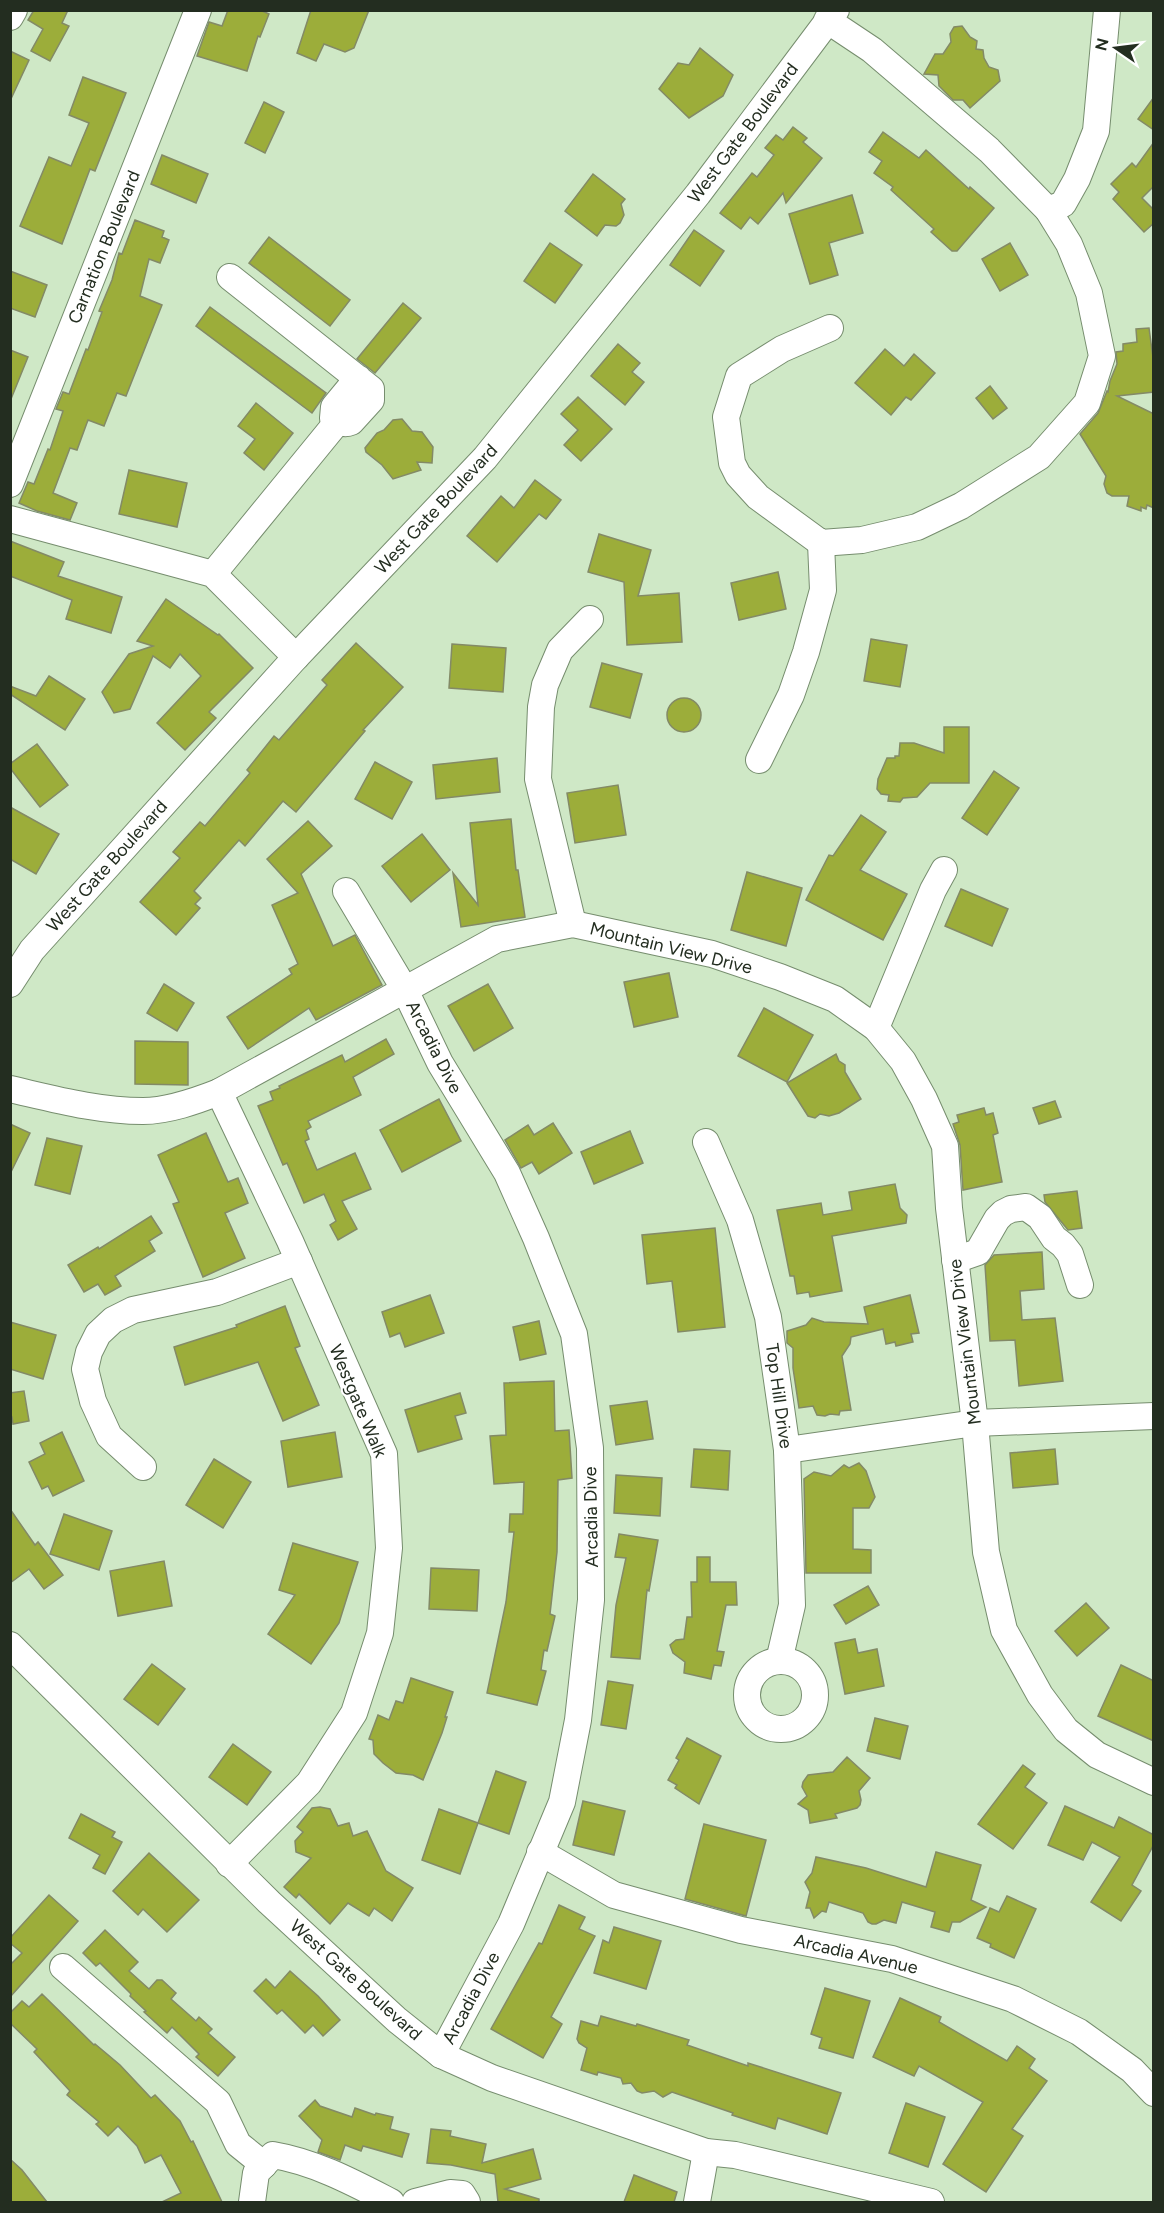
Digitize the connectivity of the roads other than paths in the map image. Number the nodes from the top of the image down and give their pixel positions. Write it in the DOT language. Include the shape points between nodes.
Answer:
graph roads {
  1 [pos="14,10"];
  2 [pos="198,10"];
  3 [pos="1107,10"];
  4 [pos="831,15"];
  5 [pos="10,17"];
  6 [pos="1048,210"];
  7 [pos="230,277"];
  8 [pos="830,328"];
  9 [pos="10,484"];
  10 [pos="10,519"];
  11 [pos="821,543"];
  12 [pos="213,574"];
  13 [pos="590,619"];
  14 [pos="296,657"];
  15 [pos="759,760"];
  16 [pos="944,870"];
  17 [pos="346,891"];
  18 [pos="573,924"];
  19 [pos="10,984"];
  20 [pos="405,990"];
  21 [pos="876,1028"];
  22 [pos="10,1089"];
  23 [pos="219,1092"];
  24 [pos="706,1142"];
  25 [pos="955,1260"];
  26 [pos="299,1261"];
  27 [pos="1080,1285"];
  28 [pos="1154,1416"];
  29 [pos="975,1423"];
  30 [pos="787,1450"];
  31 [pos="143,1467"];
  32 [pos="10,1645"];
  33 [pos="779,1661"];
  34 [pos="1154,1782"];
  35 [pos="540,1852"];
  36 [pos="229,1863"];
  37 [pos="63,1967"];
  38 [pos="441,2055"];
  39 [pos="1154,2093"];
  40 [pos="706,2152"];
  41 [pos="264,2165"];
  42 [pos="252,2202"];
  43 [pos="391,2202"];
  44 [pos="415,2202"];
  45 [pos="467,2202"];
  46 [pos="697,2202"];
  47 [pos="931,2202"];
  1 -- 5 [label="street"];
  2 -- 9 [label="street, Carnation Boulevard"];
  3 -- 6 [label="street" via="1096,131 1063,204"];
  4 -- 6 [label="street" via="989,150"];
  4 -- 14 [label="street, West Gate Boulevard" via="698,194 486,458"];
  6 -- 11 [label="street" via="1069,244 1089,293 1102,356 1087,403 1040,457 961,506 917,527 862,540"];
  7 -- 12 [label="street" via="358,378 334,407 333,418 338,421"];
  8 -- 11 [label="street" via="782,349 739,376 726,417 732,463 738,475 758,497"];
  10 -- 12 [label="street"];
  11 -- 15 [label="street" via="823,590 806,652 791,695"];
  12 -- 14 [label="street"];
  13 -- 18 [label="street" via="560,650 541,707 538,779"];
  14 -- 19 [label="street, West Gate Boulevard" via="32,950"];
  16 -- 21 [label="street"];
  17 -- 20 [label="street, Arcadia Dive"];
  18 -- 20 [label="street, Mountain View Drive" via="497,939"];
  18 -- 21 [label="street, Mountain View Drive" via="712,954 780,976 835,999"];
  20 -- 23 [label="street, Mountain View Drive"];
  20 -- 35 [label="street, Arcadia Dive" via="440,1063 507,1173 574,1334 590,1448 591,1600 578,1720 562,1802"];
  21 -- 25 [label="street, Mountain View Drive" via="903,1061 945,1146"];
  22 -- 23 [label="street, Mountain View Drive" via="92,1108 145,1111"];
  23 -- 26 [label="street, Westgate Walk"];
  24 -- 30 [label="street, Top Hill Drive" via="740,1220 768,1317"];
  25 -- 27 [label="street" via="978,1252 1003,1213 1026,1207 1040,1217 1070,1254"];
  25 -- 29 [label="street, Mountain View Drive"];
  26 -- 31 [label="street" via="218,1292 133,1310 113,1320 98,1335 85,1369 93,1401 109,1436"];
  26 -- 36 [label="street, Westgate Walk" via="384,1454 389,1548 380,1633 354,1713 309,1783"];
  28 -- 29 [label="street"];
  29 -- 30 [label="street"];
  29 -- 34 [label="street, Mountain View Drive" via="986,1552 1004,1630 1040,1695 1066,1730 1097,1755"];
  30 -- 33 [label="street, Top Hill Drive" via="792,1605"];
  32 -- 36 [label="street, West Gate Boulevard"];
  35 -- 38 [label="street, Arcadia Dive" via="511,1924"];
  35 -- 39 [label="street, Arcadia Avenue" via="615,1895 741,1930 892,1959 1013,1999 1079,2032 1132,2070"];
  36 -- 38 [label="street, West Gate Boulevard" via="397,2020"];
  37 -- 41 [label="street" via="218,2102 238,2144"];
  38 -- 40 [label="street, West Gate Boulevard" via="492,2078"];
  40 -- 46 [label="street"];
  40 -- 47 [label="street, West Gate Boulevard" via="747,2158"];
  41 -- 42 [label="street" via="256,2173"];
  41 -- 43 [label="street" via="273,2155 294,2158"];
  44 -- 45 [label="street" via="450,2193 462,2194"];
}
